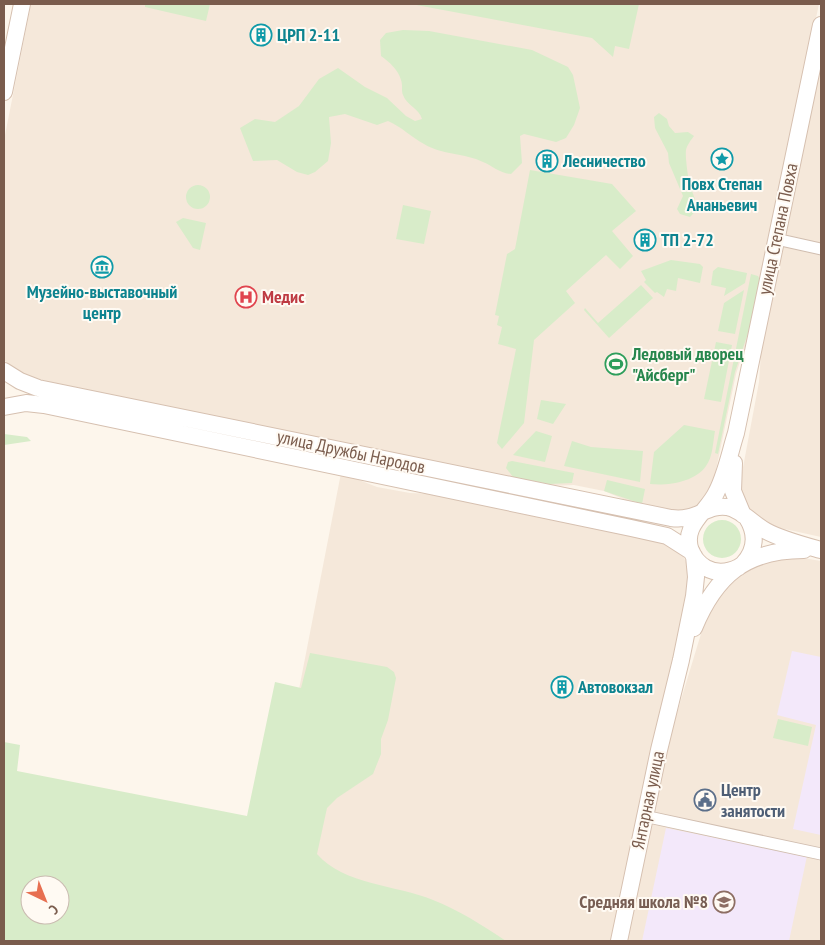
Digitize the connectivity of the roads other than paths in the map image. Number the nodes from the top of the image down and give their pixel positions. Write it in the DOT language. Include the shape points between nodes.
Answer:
graph roads {
  1 [pos="22,4"];
  2 [pos="821,25"];
  3 [pos="4,92"];
  4 [pos="776,240"];
  5 [pos="821,249"];
  6 [pos="4,371"];
  7 [pos="4,407"];
  8 [pos="736,433"];
  9 [pos="701,514"];
  10 [pos="745,517"];
  11 [pos="693,554"];
  12 [pos="741,565"];
  13 [pos="681,660"];
  14 [pos="644,816"];
  15 [pos="817,854"];
  16 [pos="619,941"];
  1 -- 3 [label="main road"];
  2 -- 4 [label="main road, улица Степана Повха"];
  4 -- 5 [label="street"];
  4 -- 8 [label="main road, улица Степана Повха"];
  6 -- 9 [label="main road, улица Дружбы Народов" via="38,388 650,514 684,519"];
  7 -- 11 [label="main road, улица Дружбы Народов" via="26,403 44,405 621,526 667,536"];
  8 -- 9 [label="main road" via="718,490"];
  8 -- 10 [label="main road" via="732,484"];
  9 -- 10 [label="main road" via="722,506 733,508"];
  9 -- 11 [label="main road" via="690,532"];
  10 -- 12 [label="main road" via="754,539 750,555"];
  10 -- 12 [label="main road" via="774,535 821,550 772,552"];
  11 -- 12 [label="main road" via="702,565 714,571 725,572"];
  11 -- 13 [label="main road" via="696,585"];
  12 -- 13 [label="main road" via="719,585 705,604"];
  13 -- 14 [label="main road, Янтарная улица"];
  14 -- 15 [label="street"];
  14 -- 16 [label="main road, Янтарная улица"];
}
